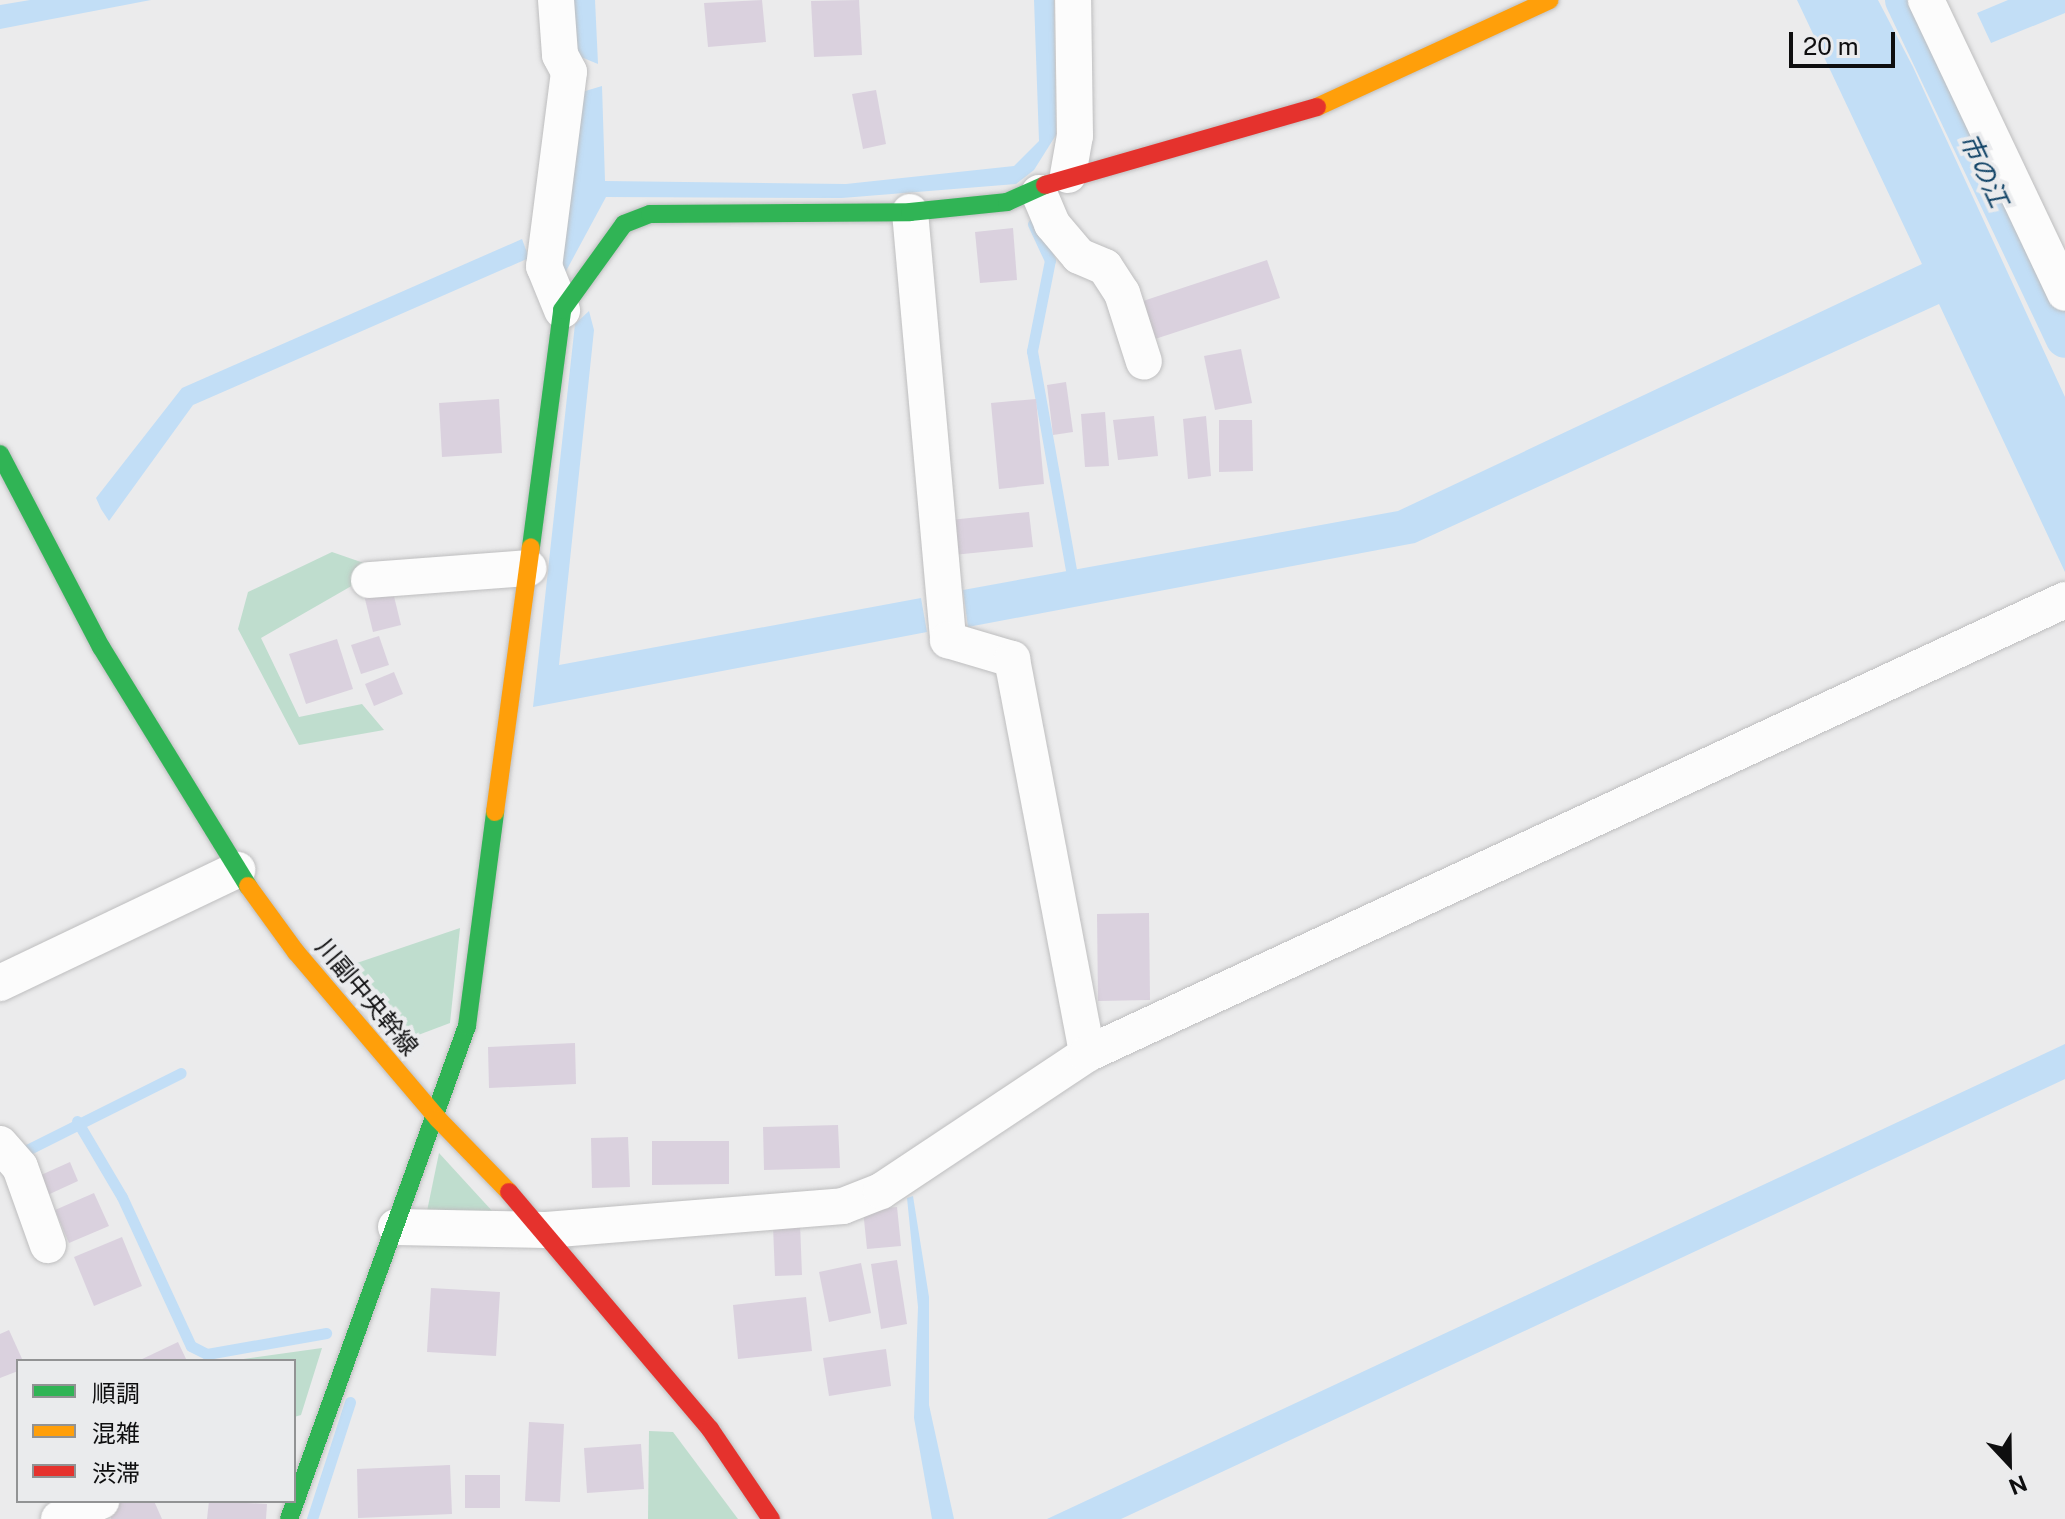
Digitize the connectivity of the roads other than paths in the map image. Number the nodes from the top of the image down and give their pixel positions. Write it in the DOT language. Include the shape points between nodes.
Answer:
graph roads {
  1 [pos="556,0"];
  2 [pos="1073,0"];
  3 [pos="1550,0"];
  4 [pos="1926,0"];
  5 [pos="1054,184"];
  6 [pos="910,212"];
  7 [pos="2065,293"];
  8 [pos="562,310"];
  9 [pos="1144,362"];
  10 [pos="0,454"];
  11 [pos="529,568"];
  12 [pos="369,580"];
  13 [pos="2065,600"];
  14 [pos="237,870"];
  15 [pos="0,983"];
  16 [pos="1087,1054"];
  17 [pos="438,1119"];
  18 [pos="9,1152"];
  19 [pos="396,1227"];
  20 [pos="546,1230"];
  21 [pos="48,1245"];
  22 [pos="305,1433"];
  23 [pos="296,1481"];
  24 [pos="96,1503"];
  25 [pos="59,1519"];
  26 [pos="771,1519"];
  1 -- 8 [label="street" via="560,55 569,72 544,266"];
  2 -- 5 [label="street" via="1075,136"];
  3 -- 5 [label="street" via="1329,104"];
  4 -- 7 [label="street"];
  5 -- 6 [label="street"];
  5 -- 9 [label="street" via="1052,224 1079,256 1105,267 1122,293"];
  6 -- 8 [label="street" via="650,214 624,224"];
  6 -- 16 [label="street" via="948,640 1012,659"];
  8 -- 11 [label="street"];
  10 -- 14 [label="street, 川副中央幹線" via="101,647"];
  11 -- 12 [label="street"];
  11 -- 17 [label="street" via="467,1026"];
  13 -- 16 [label="street"];
  14 -- 15 [label="street"];
  14 -- 17 [label="street, 川副中央幹線" via="296,952"];
  16 -- 20 [label="street" via="881,1191 843,1206"];
  17 -- 19 [label="street"];
  17 -- 20 [label="street, 川副中央幹線"];
  18 -- 21 [label="street"];
  19 -- 20 [label="street"];
  19 -- 22 [label="street"];
  20 -- 26 [label="street, 川副中央幹線" via="710,1429"];
  22 -- 23 [label="street"];
  24 -- 25 [label="street"];
}
